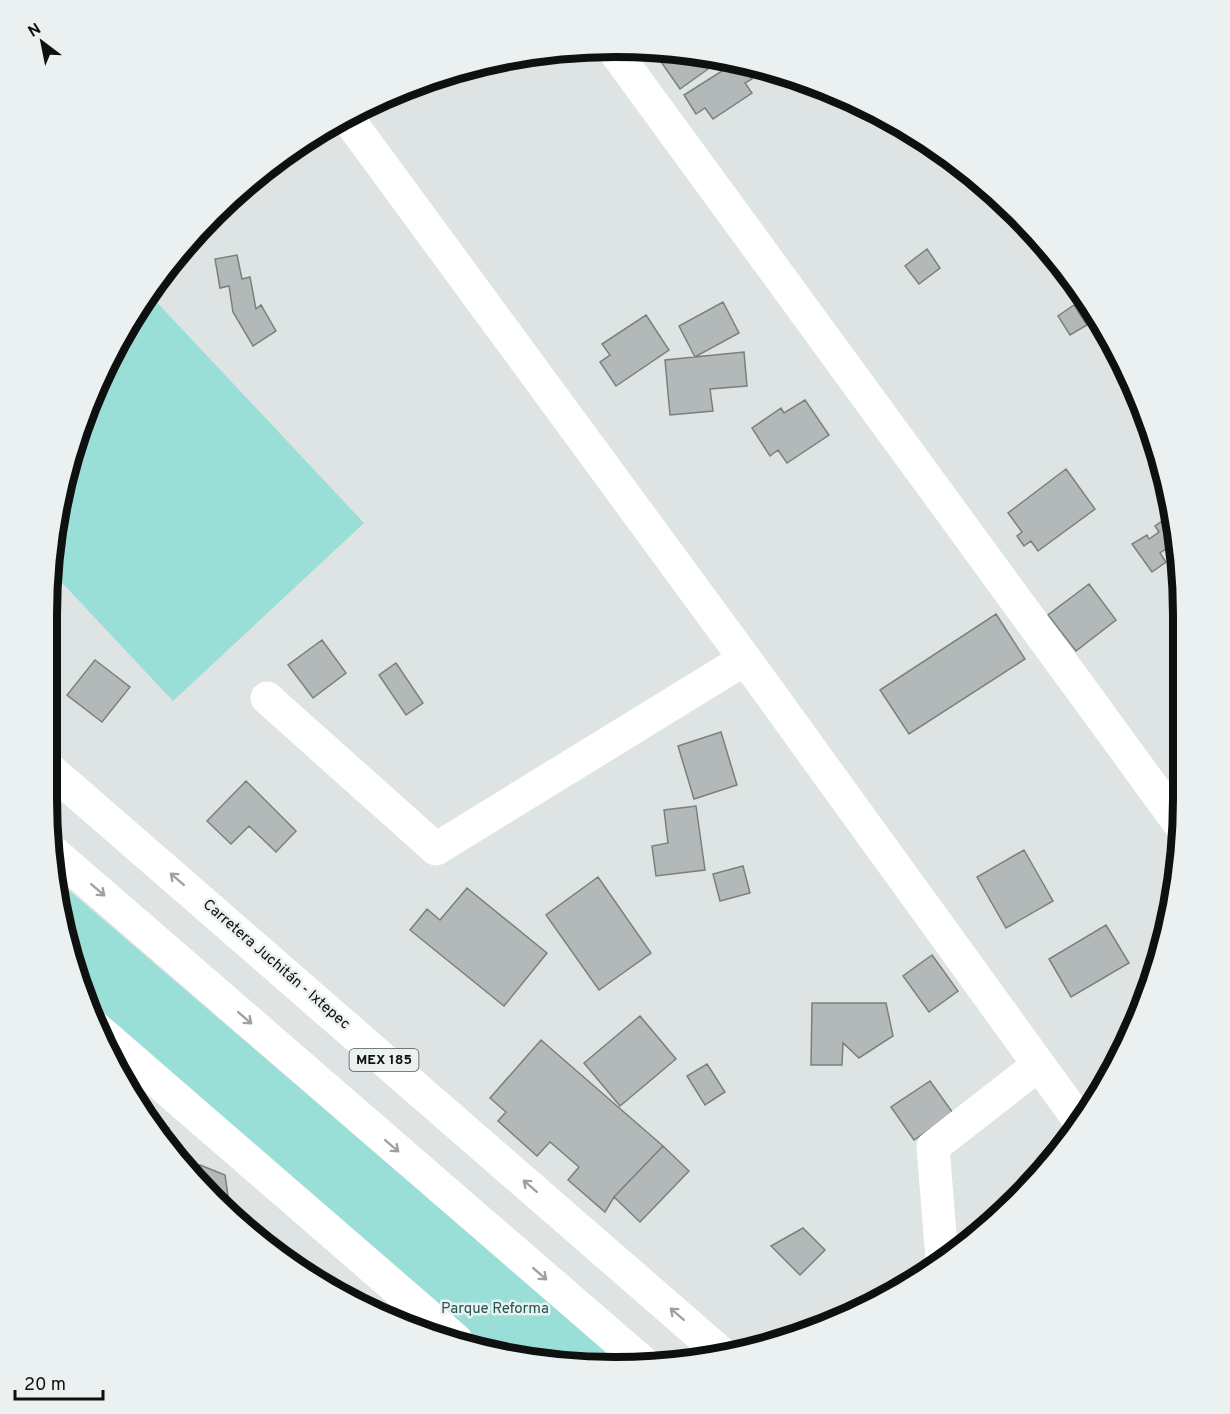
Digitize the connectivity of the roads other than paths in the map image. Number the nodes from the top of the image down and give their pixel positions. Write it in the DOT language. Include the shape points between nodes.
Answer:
graph roads {
  1 [pos="620,57"];
  2 [pos="352,124"];
  3 [pos="745,659"];
  4 [pos="267,698"];
  5 [pos="57,777"];
  6 [pos="1173,814"];
  7 [pos="61,859"];
  8 [pos="114,1045"];
  9 [pos="1037,1066"];
  10 [pos="1075,1115"];
  11 [pos="941,1252"];
  12 [pos="413,1317"];
  13 [pos="715,1348"];
  14 [pos="635,1356"];
  1 -- 6 [label="street"];
  2 -- 3 [label="street"];
  3 -- 4 [label="street" via="436,849"];
  3 -- 9 [label="street"];
  13 -- 5 [label="street, Carretera Juchitán - Ixtepec / MEX 185, one-way"];
  7 -- 14 [label="street, one-way"];
  8 -- 12 [label="street"];
  9 -- 10 [label="street"];
  9 -- 11 [label="street" via="933,1147"];
}
